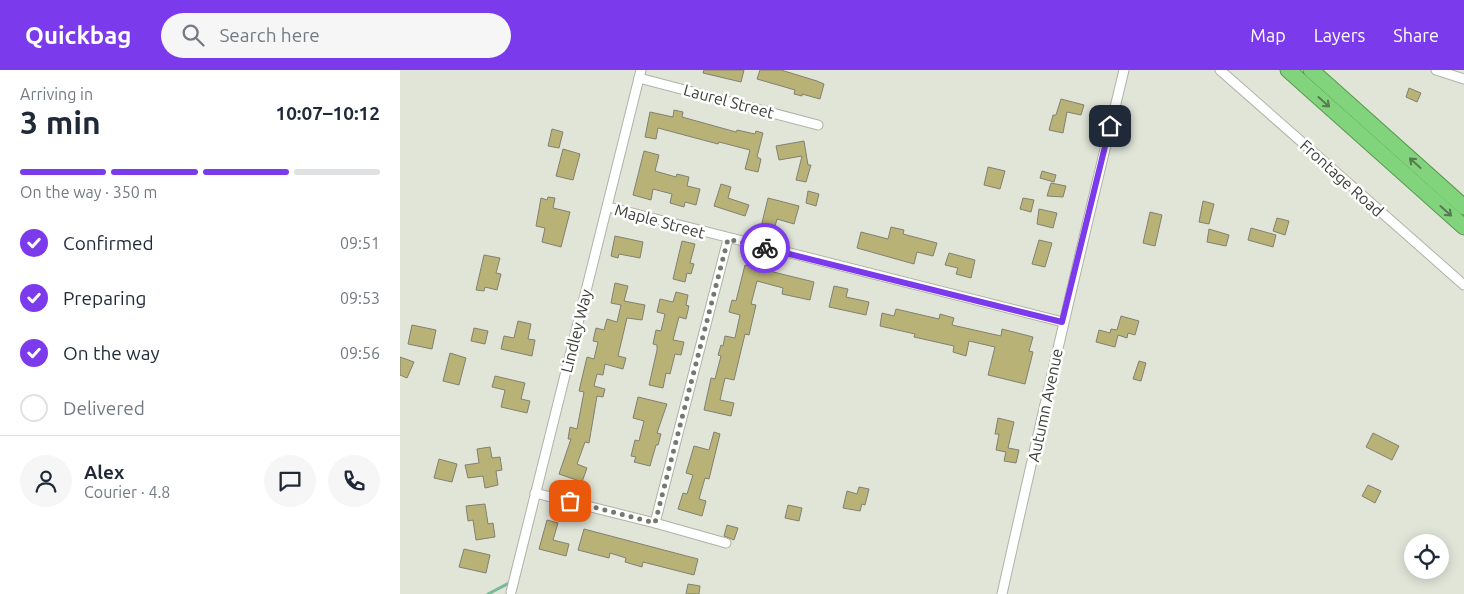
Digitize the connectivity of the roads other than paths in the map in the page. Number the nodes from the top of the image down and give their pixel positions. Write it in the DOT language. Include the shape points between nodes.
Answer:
graph roads {
  1 [pos="1124,70"];
  2 [pos="1220,70"];
  3 [pos="1288,70"];
  4 [pos="1311,70"];
  5 [pos="1436,70"];
  6 [pos="640,74"];
  7 [pos="1464,80"];
  8 [pos="818,125"];
  9 [pos="608,207"];
  10 [pos="1464,207"];
  11 [pos="1464,227"];
  12 [pos="728,239"];
  13 [pos="1464,285"];
  14 [pos="1062,322"];
  15 [pos="535,493"];
  16 [pos="655,523"];
  17 [pos="726,543"];
  18 [pos="511,592"];
  19 [pos="1002,594"];
  1 -- 14 [label="street, Autumn Avenue"];
  2 -- 13 [label="street, Frontage Road"];
  3 -- 11 [label="highway, one-way"];
  10 -- 4 [label="highway, one-way"];
  5 -- 7 [label="street"];
  6 -- 8 [label="street, Laurel Street"];
  6 -- 9 [label="street, Lindley Way"];
  9 -- 12 [label="street, Maple Street"];
  9 -- 15 [label="street, Lindley Way"];
  12 -- 14 [label="street, Maple Street"];
  12 -- 16 [label="street"];
  14 -- 19 [label="street, Autumn Avenue"];
  15 -- 16 [label="street"];
  15 -- 18 [label="street, Lindley Way"];
  16 -- 17 [label="street"];
}
